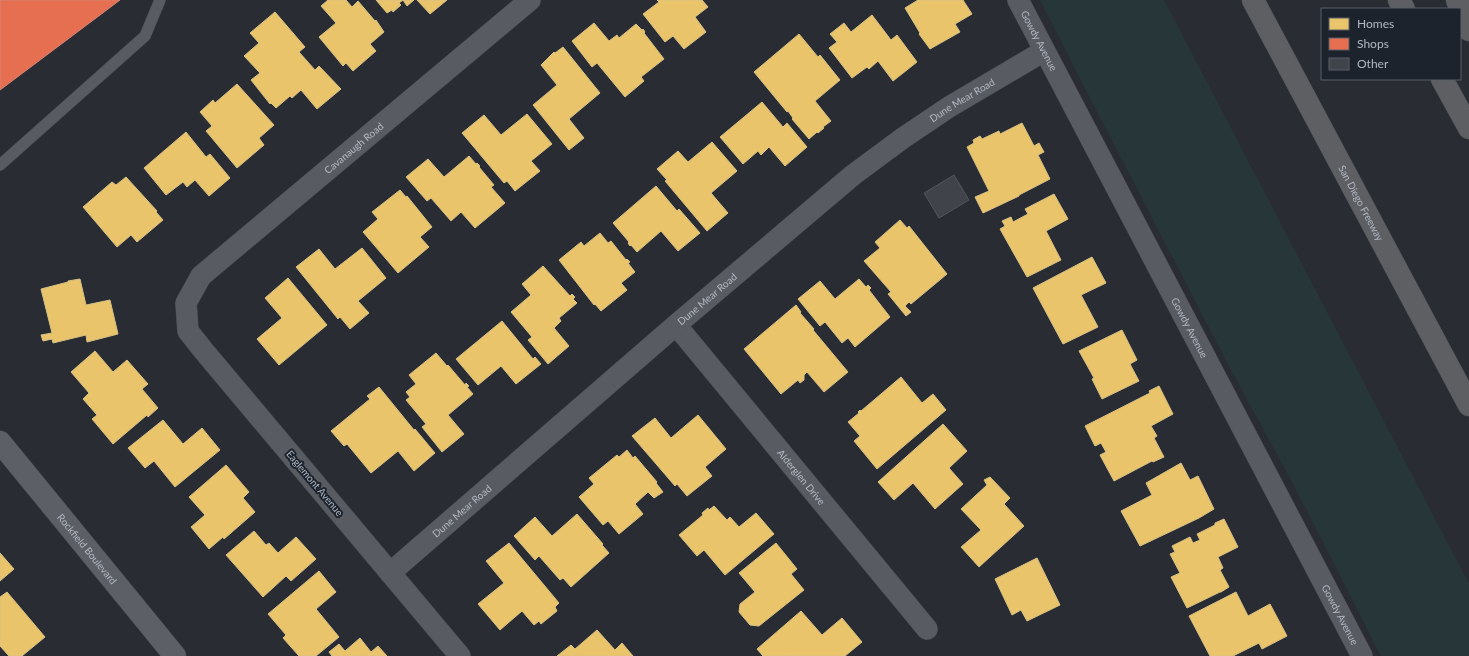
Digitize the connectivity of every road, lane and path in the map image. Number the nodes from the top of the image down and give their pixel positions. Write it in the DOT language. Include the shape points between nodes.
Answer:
graph roads {
  1 [pos="160,0"];
  2 [pos="530,0"];
  3 [pos="1018,0"];
  4 [pos="1253,0"];
  5 [pos="1461,10"];
  6 [pos="1469,30"];
  7 [pos="1044,51"];
  8 [pos="1443,80"];
  9 [pos="1469,128"];
  10 [pos="0,166"];
  11 [pos="186,303"];
  12 [pos="676,325"];
  13 [pos="1469,405"];
  14 [pos="0,442"];
  15 [pos="390,573"];
  16 [pos="927,629"];
  17 [pos="175,656"];
  18 [pos="460,656"];
  19 [pos="1362,656"];
  1 -- 10 [label="lane" via="146,36"];
  2 -- 11 [label="street, Cavanaugh Road" via="201,276"];
  3 -- 7 [label="street, Gowdy Avenue"];
  4 -- 13 [label="highway, San Diego Freeway"];
  5 -- 6 [label="highway"];
  7 -- 12 [label="street, Dune Mear Road" via="949,107 877,156"];
  7 -- 19 [label="street, Gowdy Avenue"];
  8 -- 9 [label="highway"];
  11 -- 15 [label="street, Eaglemont Avenue" via="188,331"];
  12 -- 15 [label="street, Dune Mear Road"];
  12 -- 16 [label="street, Alderglen Drive"];
  14 -- 17 [label="main road, Rockfield Boulevard"];
  15 -- 18 [label="street, Eaglemont Avenue"];
}
